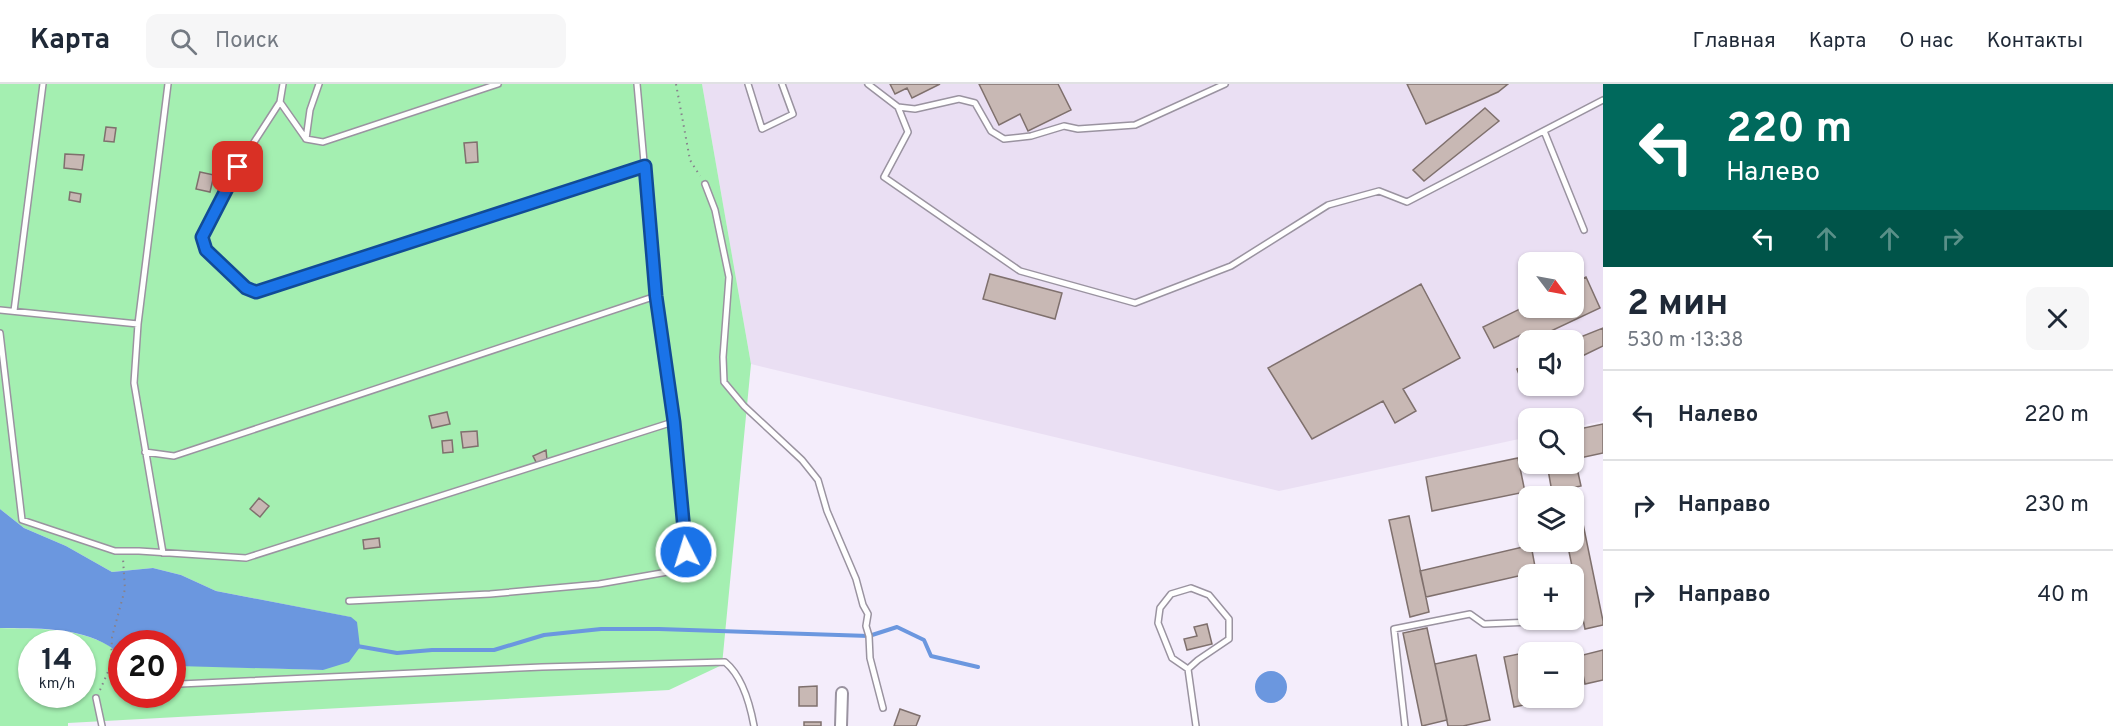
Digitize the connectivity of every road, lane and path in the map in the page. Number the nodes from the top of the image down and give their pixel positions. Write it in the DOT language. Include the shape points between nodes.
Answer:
graph roads {
  1 [pos="43,84"];
  2 [pos="168,84"];
  3 [pos="283,84"];
  4 [pos="319,84"];
  5 [pos="498,84"];
  6 [pos="637,84"];
  7 [pos="676,84"];
  8 [pos="748,84"];
  9 [pos="782,84"];
  10 [pos="868,84"];
  11 [pos="1225,84"];
  12 [pos="1603,100"];
  13 [pos="280,102"];
  14 [pos="898,107"];
  15 [pos="1544,131"];
  16 [pos="306,139"];
  17 [pos="645,166"];
  18 [pos="705,184"];
  19 [pos="1584,230"];
  20 [pos="656,296"];
  21 [pos="0,310"];
  22 [pos="14,310"];
  23 [pos="138,324"];
  24 [pos="0,333"];
  25 [pos="674,422"];
  26 [pos="146,452"];
  27 [pos="122,550"];
  28 [pos="163,553"];
  29 [pos="349,601"];
  30 [pos="1518,623"];
  31 [pos="1188,669"];
  32 [pos="186,684"];
  33 [pos="842,693"];
  34 [pos="96,698"];
  35 [pos="883,708"];
  36 [pos="102,726"];
  37 [pos="754,726"];
  38 [pos="841,726"];
  39 [pos="1196,726"];
  40 [pos="1405,726"];
  1 -- 22 [label="lane"];
  2 -- 23 [label="lane"];
  3 -- 13 [label="lane"];
  4 -- 16 [label="lane"];
  5 -- 16 [label="lane" via="323,142"];
  6 -- 17 [label="lane"];
  7 -- 18 [label="path" via="690,160"];
  8 -- 9 [label="lane" via="762,129 793,114"];
  10 -- 14 [label="lane"];
  11 -- 14 [label="lane" via="1135,126 1064,126 1004,139 991,131 975,103 960,99 915,109"];
  12 -- 15 [label="lane"];
  13 -- 16 [label="lane"];
  13 -- 17 [label="lane" via="238,167 202,237 206,250 246,288 256,292"];
  14 -- 15 [label="lane" via="908,132 884,177 1020,271 1135,303 1232,266 1328,205 1379,192 1407,202"];
  15 -- 19 [label="lane"];
  17 -- 20 [label="lane"];
  18 -- 35 [label="lane" via="715,210 729,277 724,382 818,480 868,614 870,658"];
  20 -- 25 [label="lane"];
  20 -- 26 [label="lane" via="174,456"];
  21 -- 22 [label="lane"];
  22 -- 23 [label="lane"];
  23 -- 26 [label="lane" via="134,382"];
  24 -- 27 [label="lane" via="22,520"];
  25 -- 28 [label="lane" via="246,558"];
  25 -- 29 [label="lane" via="686,552 680,570 588,585"];
  26 -- 28 [label="lane"];
  27 -- 28 [label="lane"];
  27 -- 34 [label="path" via="125,589 112,638 111,665"];
  30 -- 40 [label="lane" via="1484,624 1470,614 1394,628"];
  31 -- 31 [label="lane" via="1172,658 1158,623 1160,608 1171,594 1191,588 1209,595 1229,620 1229,639"];
  31 -- 39 [label="lane"];
  32 -- 37 [label="lane" via="725,662 733,669 744,692"];
  33 -- 38 [label="street"];
  34 -- 36 [label="lane"];
}
